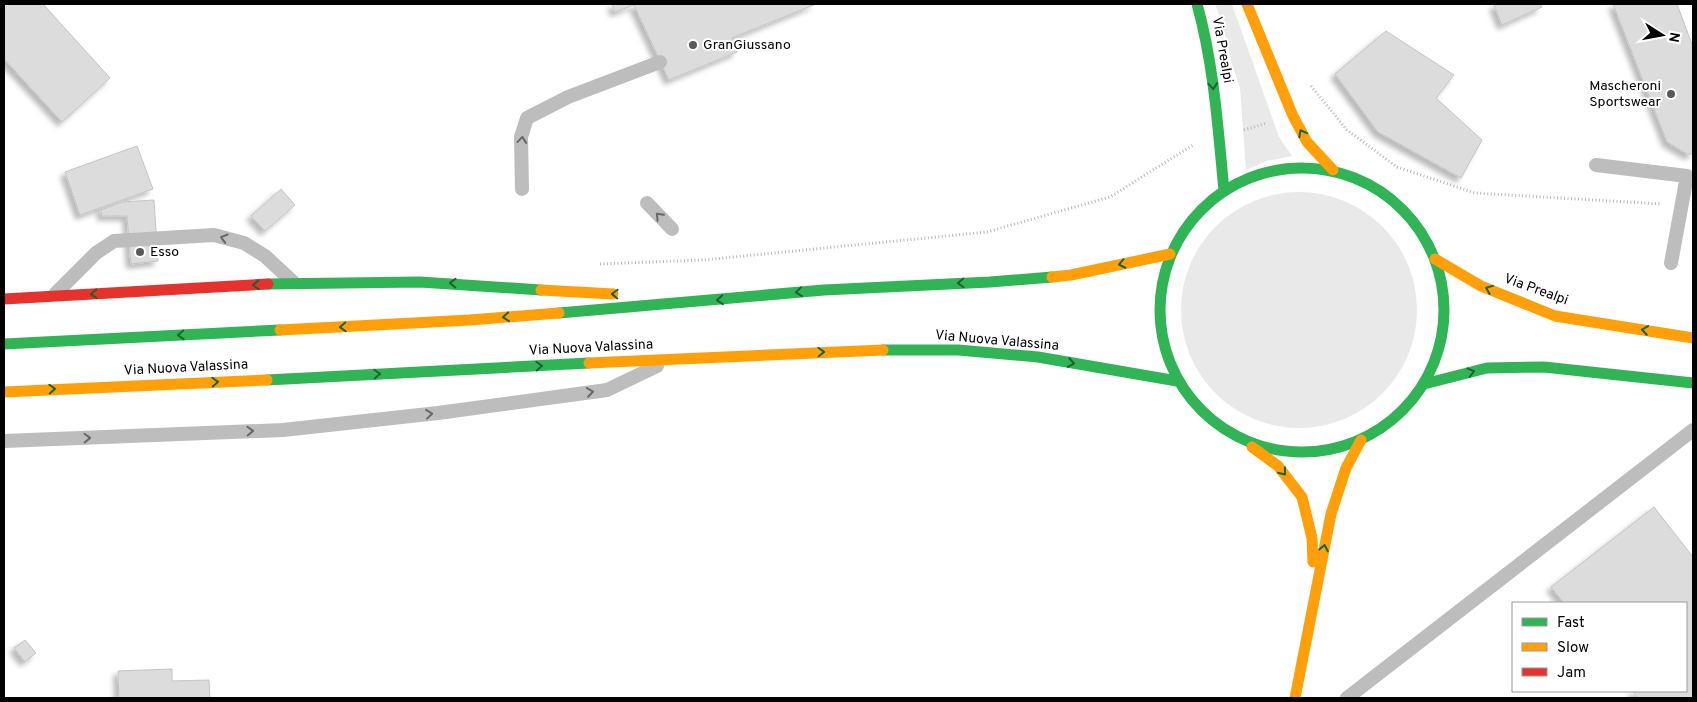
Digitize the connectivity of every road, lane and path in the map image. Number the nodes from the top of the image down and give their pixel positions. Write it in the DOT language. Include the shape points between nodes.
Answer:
graph roads {
  1 [pos="1197,4"];
  2 [pos="1248,4"];
  3 [pos="660,62"];
  4 [pos="1308,82"];
  5 [pos="1596,165"];
  6 [pos="1332,170"];
  7 [pos="522,188"];
  8 [pos="1224,191"];
  9 [pos="647,203"];
  10 [pos="1681,207"];
  11 [pos="672,229"];
  12 [pos="1170,254"];
  13 [pos="1435,259"];
  14 [pos="1672,263"];
  15 [pos="293,283"];
  16 [pos="52,296"];
  17 [pos="4,299"];
  18 [pos="681,303"];
  19 [pos="1693,338"];
  20 [pos="4,344"];
  21 [pos="674,358"];
  22 [pos="1177,381"];
  23 [pos="1693,383"];
  24 [pos="1424,384"];
  25 [pos="4,392"];
  26 [pos="1693,430"];
  27 [pos="1361,440"];
  28 [pos="4,441"];
  29 [pos="1245,442"];
  30 [pos="1314,596"];
  31 [pos="1295,698"];
  32 [pos="1347,698"];
  1 -- 8 [label="main road, Via Prealpi, one-way" via="1213,82"];
  6 -- 2 [label="main road, one-way" via="1307,142 1293,116"];
  7 -- 3 [label="lane, one-way" via="521,137 527,118 568,97"];
  4 -- 10 [label="path" via="1347,130 1397,167 1475,192"];
  5 -- 10 [label="lane" via="1687,176"];
  6 -- 8 [label="main road" via="1312,167 1275,169 1241,180"];
  6 -- 13 [label="main road" via="1385,193 1415,222"];
  8 -- 12 [label="main road" via="1187,225"];
  11 -- 9 [label="lane, one-way"];
  10 -- 14 [label="lane"];
  12 -- 18 [label="main road, one-way" via="1071,275 824,290"];
  12 -- 22 [label="main road" via="1159,296 1162,340"];
  19 -- 13 [label="main road, Via Prealpi, one-way" via="1555,316 1481,286"];
  13 -- 24 [label="main road" via="1444,301 1440,344"];
  15 -- 16 [label="main road, one-way"];
  15 -- 16 [label="lane, one-way" via="265,256 244,243 214,235 114,241 96,253"];
  18 -- 15 [label="main road, one-way" via="629,295 467,283"];
  16 -- 17 [label="main road"];
  18 -- 20 [label="main road, one-way" via="470,320"];
  21 -- 22 [label="main road, Via Nuova Valassina, one-way" via="898,349 958,350 1038,357"];
  25 -- 21 [label="main road, Via Nuova Valassina, one-way"];
  28 -- 21 [label="lane, one-way" via="283,430 438,413 607,390"];
  22 -- 29 [label="main road" via="1195,406 1218,427"];
  24 -- 23 [label="main road, one-way" via="1487,368 1544,367"];
  24 -- 27 [label="main road" via="1407,407 1386,426"];
  26 -- 32 [label="lane"];
  27 -- 29 [label="main road" via="1333,450 1303,454 1274,451"];
  30 -- 27 [label="main road, one-way" via="1331,514 1346,468"];
  29 -- 30 [label="main road, one-way" via="1278,466 1302,497 1312,538"];
  30 -- 31 [label="main road"];
}
